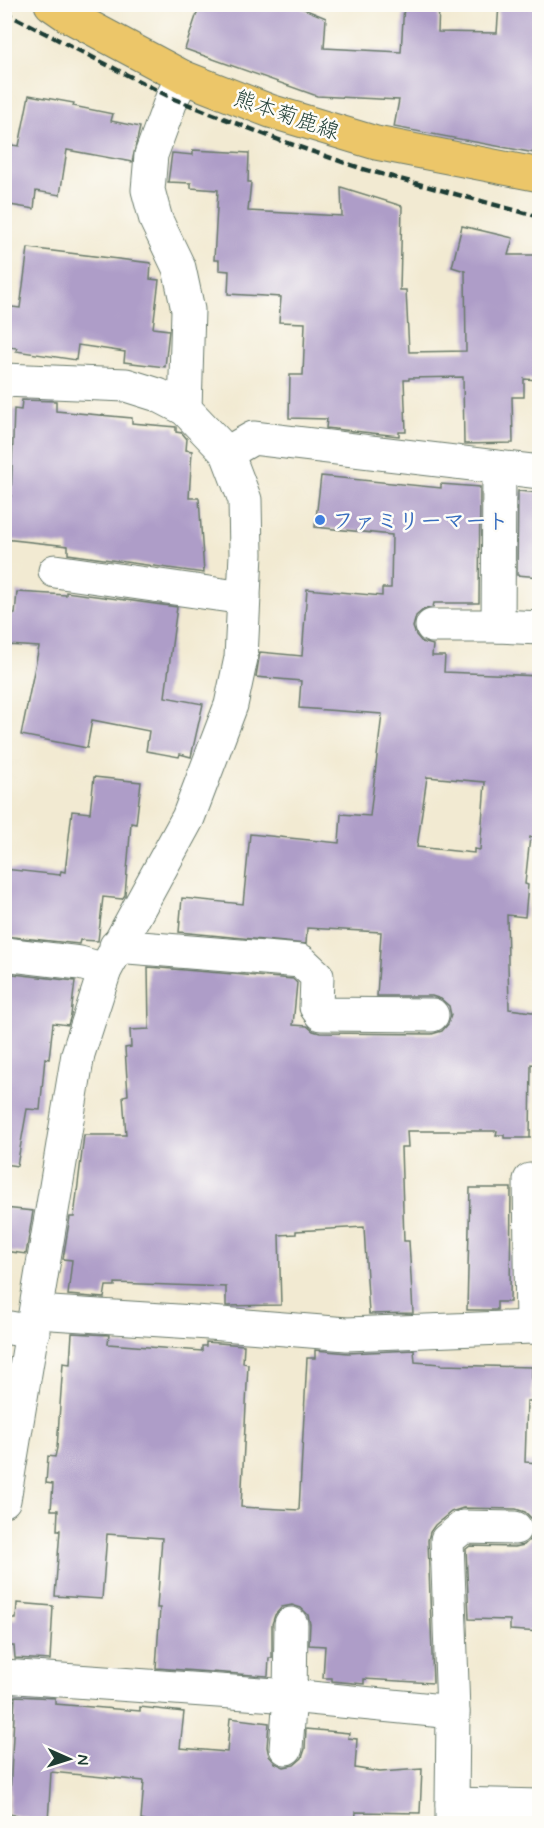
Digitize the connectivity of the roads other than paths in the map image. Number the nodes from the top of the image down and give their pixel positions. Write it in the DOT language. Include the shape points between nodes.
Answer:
graph roads {
  1 [pos="51,4"];
  2 [pos="183,77"];
  3 [pos="540,175"];
  4 [pos="4,380"];
  5 [pos="185,409"];
  6 [pos="227,453"];
  7 [pos="499,468"];
  8 [pos="540,472"];
  9 [pos="55,571"];
  10 [pos="244,598"];
  11 [pos="432,626"];
  12 [pos="498,626"];
  13 [pos="540,628"];
  14 [pos="4,954"];
  15 [pos="110,958"];
  16 [pos="432,1015"];
  17 [pos="530,1180"];
  18 [pos="24,1324"];
  19 [pos="536,1327"];
  20 [pos="4,1500"];
  21 [pos="515,1528"];
  22 [pos="291,1624"];
  23 [pos="4,1676"];
  24 [pos="290,1696"];
  25 [pos="453,1712"];
  26 [pos="286,1748"];
  27 [pos="540,1806"];
  28 [pos="452,1814"];
  1 -- 2 [label="main road, 熊本菊鹿線"];
  2 -- 3 [label="main road, 熊本菊鹿線" via="270,111 376,143"];
  2 -- 5 [label="street" via="152,155 148,190 156,220 179,267 188,310"];
  4 -- 5 [label="street" via="126,385"];
  5 -- 6 [label="street"];
  6 -- 7 [label="street" via="253,438"];
  6 -- 10 [label="street" via="245,500"];
  7 -- 8 [label="street"];
  7 -- 12 [label="street"];
  9 -- 10 [label="street"];
  10 -- 15 [label="street" via="241,658 231,705 188,818"];
  11 -- 12 [label="street"];
  12 -- 13 [label="street"];
  14 -- 15 [label="street" via="80,963"];
  15 -- 16 [label="street" via="301,961 317,976 316,1007 321,1014"];
  15 -- 18 [label="street" via="78,1053"];
  17 -- 19 [label="street"];
  18 -- 19 [label="street" via="209,1323 347,1334"];
  18 -- 20 [label="street"];
  21 -- 25 [label="street" via="463,1527 447,1540"];
  22 -- 24 [label="street"];
  23 -- 24 [label="street"];
  24 -- 25 [label="street"];
  24 -- 26 [label="street"];
  25 -- 28 [label="street"];
  27 -- 28 [label="street"];
}
